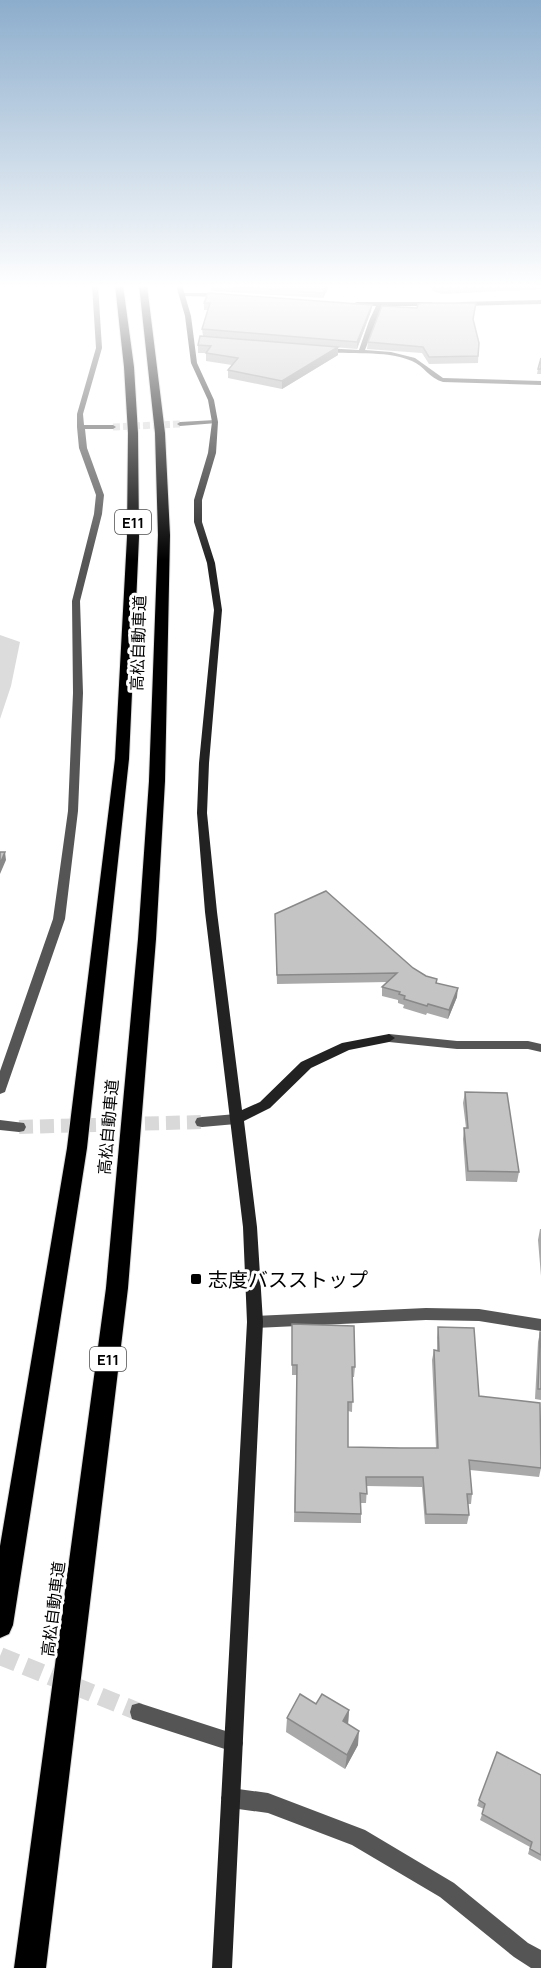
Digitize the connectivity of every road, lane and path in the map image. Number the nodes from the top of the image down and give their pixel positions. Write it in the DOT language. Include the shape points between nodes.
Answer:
graph roads {
  1 [pos="91,377"];
  2 [pos="129,377"];
  3 [pos="155,377"];
  4 [pos="200,377"];
  5 [pos="434,377"];
  6 [pos="541,383"];
  7 [pos="215,422"];
  8 [pos="180,424"];
  9 [pos="113,426"];
  10 [pos="80,428"];
  11 [pos="541,1048"];
  12 [pos="0,1089"];
  13 [pos="236,1119"];
  14 [pos="202,1122"];
  15 [pos="0,1125"];
  16 [pos="19,1127"];
  17 [pos="255,1322"];
  18 [pos="541,1325"];
  19 [pos="0,1625"];
  20 [pos="139,1712"];
  21 [pos="234,1743"];
  22 [pos="231,1798"];
  23 [pos="541,1962"];
  24 [pos="30,1968"];
  25 [pos="222,1968"];
  1 -- 10 [label="street"];
  2 -- 19 [label="highway, 高松自動車道 / E11" via="133,537 122,759 77,1148"];
  3 -- 24 [label="highway, 高松自動車道 / E11" via="164,535 157,781 147,939 117,1288"];
  4 -- 7 [label="street"];
  5 -- 6 [label="street"];
  7 -- 8 [label="street"];
  7 -- 13 [label="street" via="212,453 198,500 198,522 211,563 218,610 202,813"];
  9 -- 10 [label="street"];
  10 -- 12 [label="street" via="100,495 76,601 74,811 59,919"];
  11 -- 13 [label="street" via="389,1038 346,1046 306,1065 265,1105"];
  13 -- 14 [label="street"];
  13 -- 17 [label="street" via="250,1227"];
  15 -- 16 [label="street"];
  17 -- 18 [label="street" via="426,1314 479,1315"];
  17 -- 21 [label="street"];
  20 -- 21 [label="street"];
  21 -- 22 [label="street"];
  22 -- 23 [label="street" via="268,1803 358,1837 447,1890 520,1950"];
  22 -- 25 [label="street"];
}
